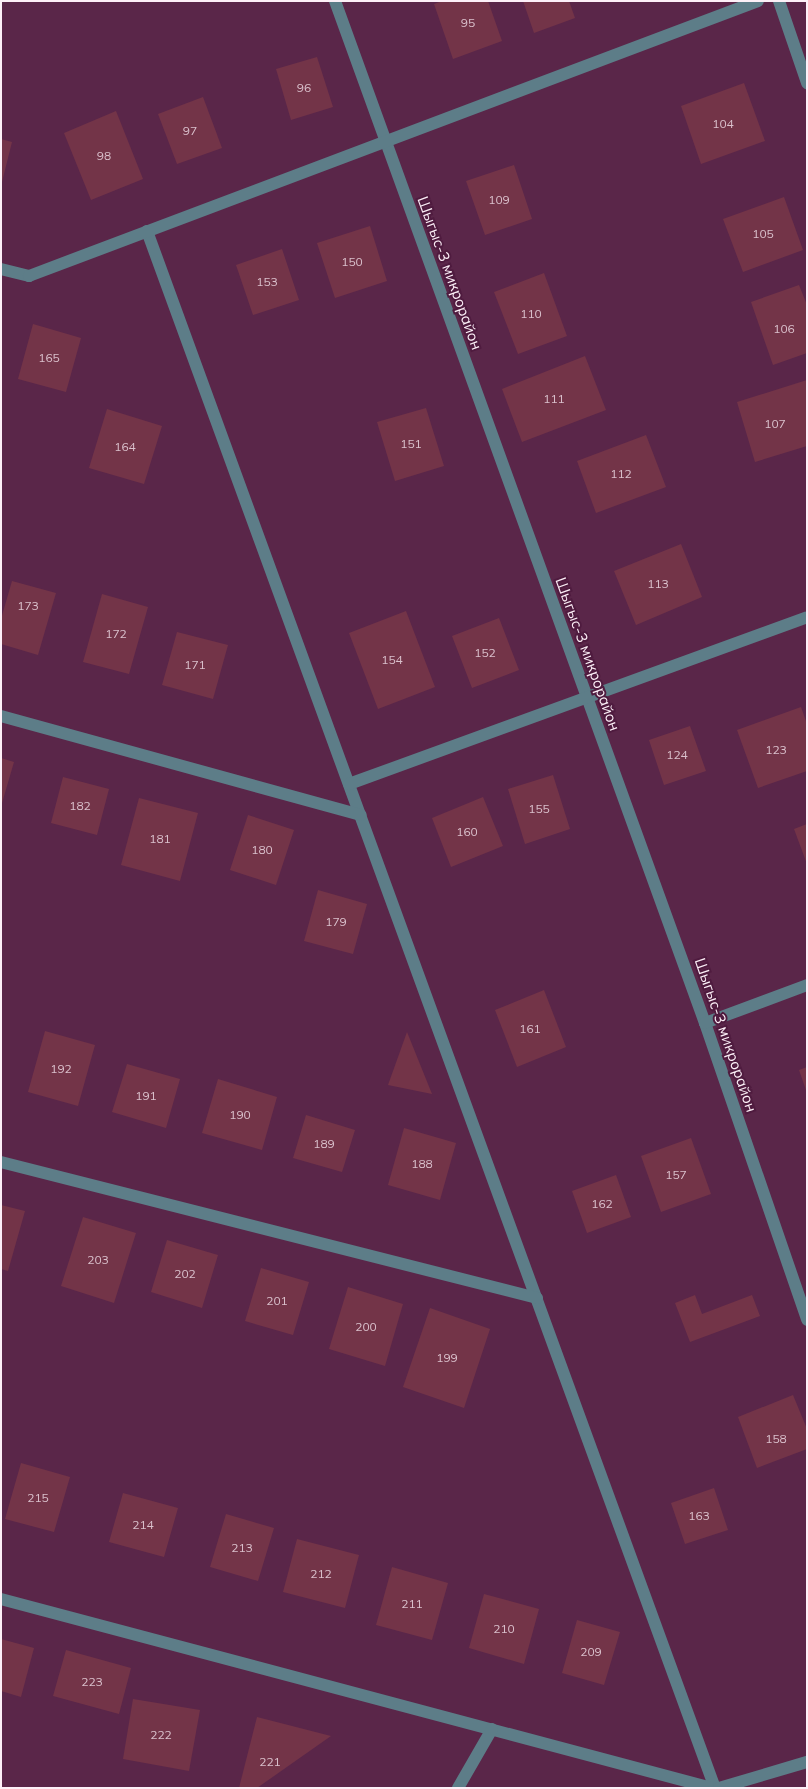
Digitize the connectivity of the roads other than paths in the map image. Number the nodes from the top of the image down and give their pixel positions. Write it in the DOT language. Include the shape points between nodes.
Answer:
graph roads {
  1 [pos="334,1"];
  2 [pos="758,1"];
  3 [pos="779,1"];
  4 [pos="807,83"];
  5 [pos="385,142"];
  6 [pos="147,231"];
  7 [pos="1,269"];
  8 [pos="807,617"];
  9 [pos="587,697"];
  10 [pos="1,716"];
  11 [pos="349,784"];
  12 [pos="361,815"];
  13 [pos="807,985"];
  14 [pos="705,1023"];
  15 [pos="1,1162"];
  16 [pos="537,1298"];
  17 [pos="807,1320"];
  18 [pos="1,1599"];
  19 [pos="492,1729"];
  20 [pos="807,1762"];
  21 [pos="458,1788"];
  22 [pos="715,1788"];
  1 -- 5 [label="street, Шыгыс-3 микрорайон"];
  2 -- 5 [label="street"];
  3 -- 4 [label="street"];
  5 -- 6 [label="street"];
  5 -- 9 [label="street, Шыгыс-3 микрорайон"];
  6 -- 7 [label="street" via="29,276"];
  6 -- 11 [label="street"];
  8 -- 9 [label="street"];
  9 -- 11 [label="street"];
  9 -- 14 [label="street, Шыгыс-3 микрорайон"];
  10 -- 12 [label="street"];
  11 -- 12 [label="street"];
  12 -- 16 [label="street"];
  13 -- 14 [label="street"];
  14 -- 17 [label="street, Шыгыс-3 микрорайон"];
  15 -- 16 [label="street"];
  16 -- 22 [label="street"];
  18 -- 19 [label="street"];
  19 -- 21 [label="street"];
  19 -- 22 [label="street"];
  20 -- 22 [label="street"];
}
